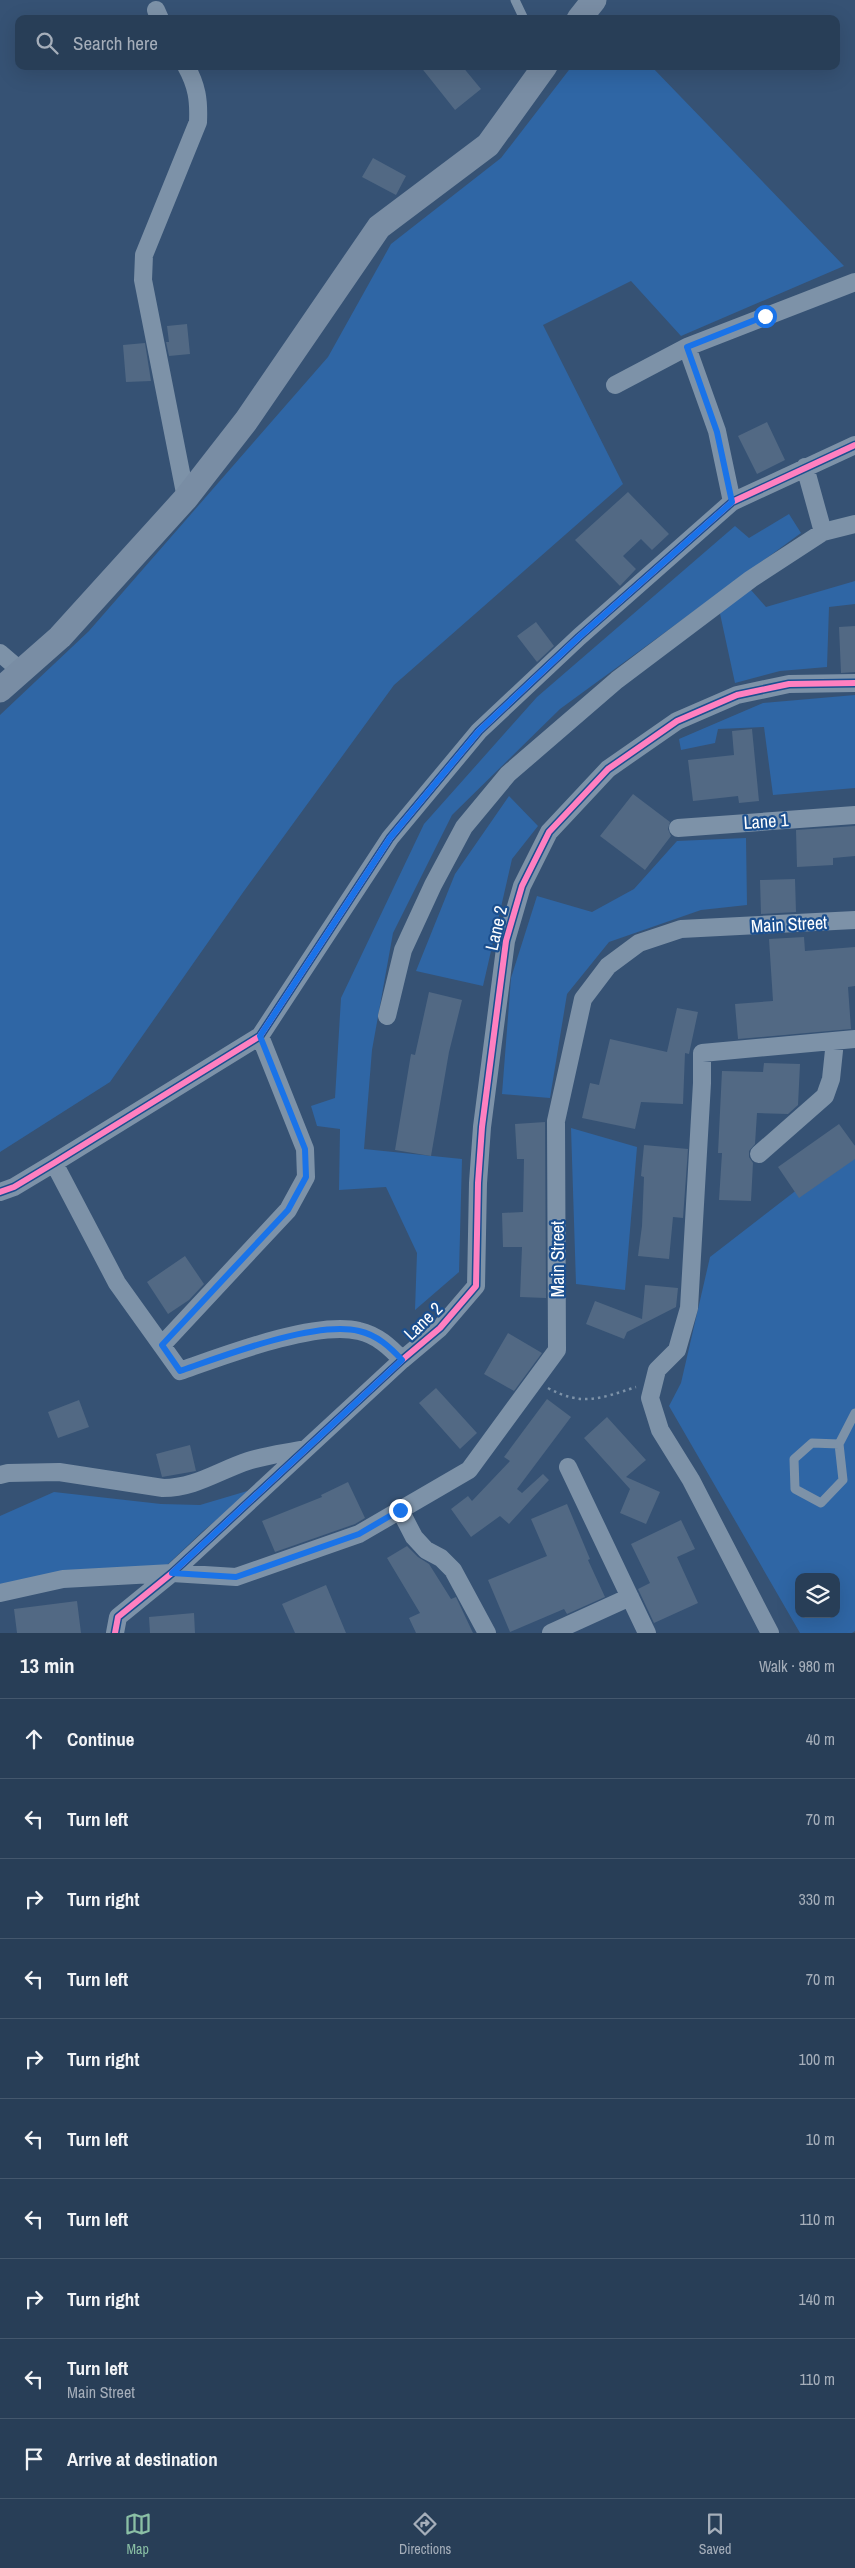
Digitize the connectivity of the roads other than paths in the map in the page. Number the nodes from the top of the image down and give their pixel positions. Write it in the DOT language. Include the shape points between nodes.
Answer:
graph roads {
  1 [pos="515,0"];
  2 [pos="594,0"];
  3 [pos="522,15"];
  4 [pos="582,15"];
  5 [pos="188,70"];
  6 [pos="542,70"];
  7 [pos="855,282"];
  8 [pos="687,347"];
  9 [pos="615,385"];
  10 [pos="855,445"];
  11 [pos="805,467"];
  12 [pos="186,498"];
  13 [pos="732,502"];
  14 [pos="855,524"];
  15 [pos="823,532"];
  16 [pos="0,653"];
  17 [pos="21,671"];
  18 [pos="855,683"];
  19 [pos="0,690"];
  20 [pos="855,816"];
  21 [pos="678,828"];
  22 [pos="855,920"];
  23 [pos="387,1016"];
  24 [pos="260,1036"];
  25 [pos="855,1039"];
  26 [pos="835,1041"];
  27 [pos="759,1154"];
  28 [pos="54,1163"];
  29 [pos="0,1192"];
  30 [pos="162,1345"];
  31 [pos="402,1360"];
  32 [pos="855,1413"];
  33 [pos="839,1444"];
  34 [pos="306,1449"];
  35 [pos="568,1467"];
  36 [pos="0,1475"];
  37 [pos="400,1510"];
  38 [pos="172,1573"];
  39 [pos="0,1593"];
  40 [pos="630,1597"];
  41 [pos="763,1631"];
  42 [pos="115,1633"];
  43 [pos="487,1633"];
  44 [pos="551,1633"];
  45 [pos="647,1633"];
  1 -- 3 [label="lane"];
  2 -- 4 [label="street"];
  5 -- 12 [label="street" via="196,85 198,122 144,255 142,280"];
  6 -- 12 [label="street" via="488,145 379,227 246,420"];
  7 -- 8 [label="street"];
  8 -- 9 [label="street"];
  8 -- 13 [label="street" via="717,432"];
  10 -- 11 [label="street"];
  11 -- 13 [label="street"];
  11 -- 15 [label="street"];
  12 -- 17 [label="street" via="60,636"];
  13 -- 24 [label="street" via="479,731 390,838"];
  14 -- 15 [label="street"];
  15 -- 23 [label="street" via="751,579 617,680 508,774 464,827 433,885 403,950"];
  16 -- 17 [label="street"];
  17 -- 19 [label="street"];
  18 -- 31 [label="street, Lane 2" via="790,684 737,695 677,721 608,769 549,832 522,886 506,941 482,1127 476,1286 440,1328"];
  20 -- 21 [label="street, Lane 1"];
  22 -- 37 [label="street, Main Street" via="681,929 639,943 608,966 583,999 556,1121 557,1350 469,1470"];
  24 -- 28 [label="street"];
  24 -- 30 [label="street" via="305,1149 306,1177 288,1210"];
  25 -- 26 [label="street"];
  26 -- 27 [label="street" via="831,1079 825,1096"];
  26 -- 41 [label="street" via="702,1053 689,1308 677,1350 657,1370 650,1398 660,1430 691,1480"];
  28 -- 29 [label="street"];
  28 -- 30 [label="street" via="117,1283"];
  30 -- 31 [label="street" via="180,1371 264,1342 334,1329 359,1331 386,1342"];
  31 -- 34 [label="street, Lane 2"];
  32 -- 33 [label="lane"];
  33 -- 33 [label="lane" via="843,1480 821,1503 795,1489 794,1459 812,1443"];
  34 -- 36 [label="street" via="248,1461 202,1482 180,1488 59,1472"];
  34 -- 38 [label="street, Lane 2"];
  35 -- 40 [label="street"];
  37 -- 38 [label="street, Main Street" via="359,1534 236,1577"];
  37 -- 43 [label="street" via="414,1537 453,1570"];
  38 -- 39 [label="street, Main Street" via="63,1578"];
  38 -- 42 [label="street, Lane 2" via="118,1617"];
  40 -- 44 [label="street"];
  40 -- 45 [label="street"];
}
